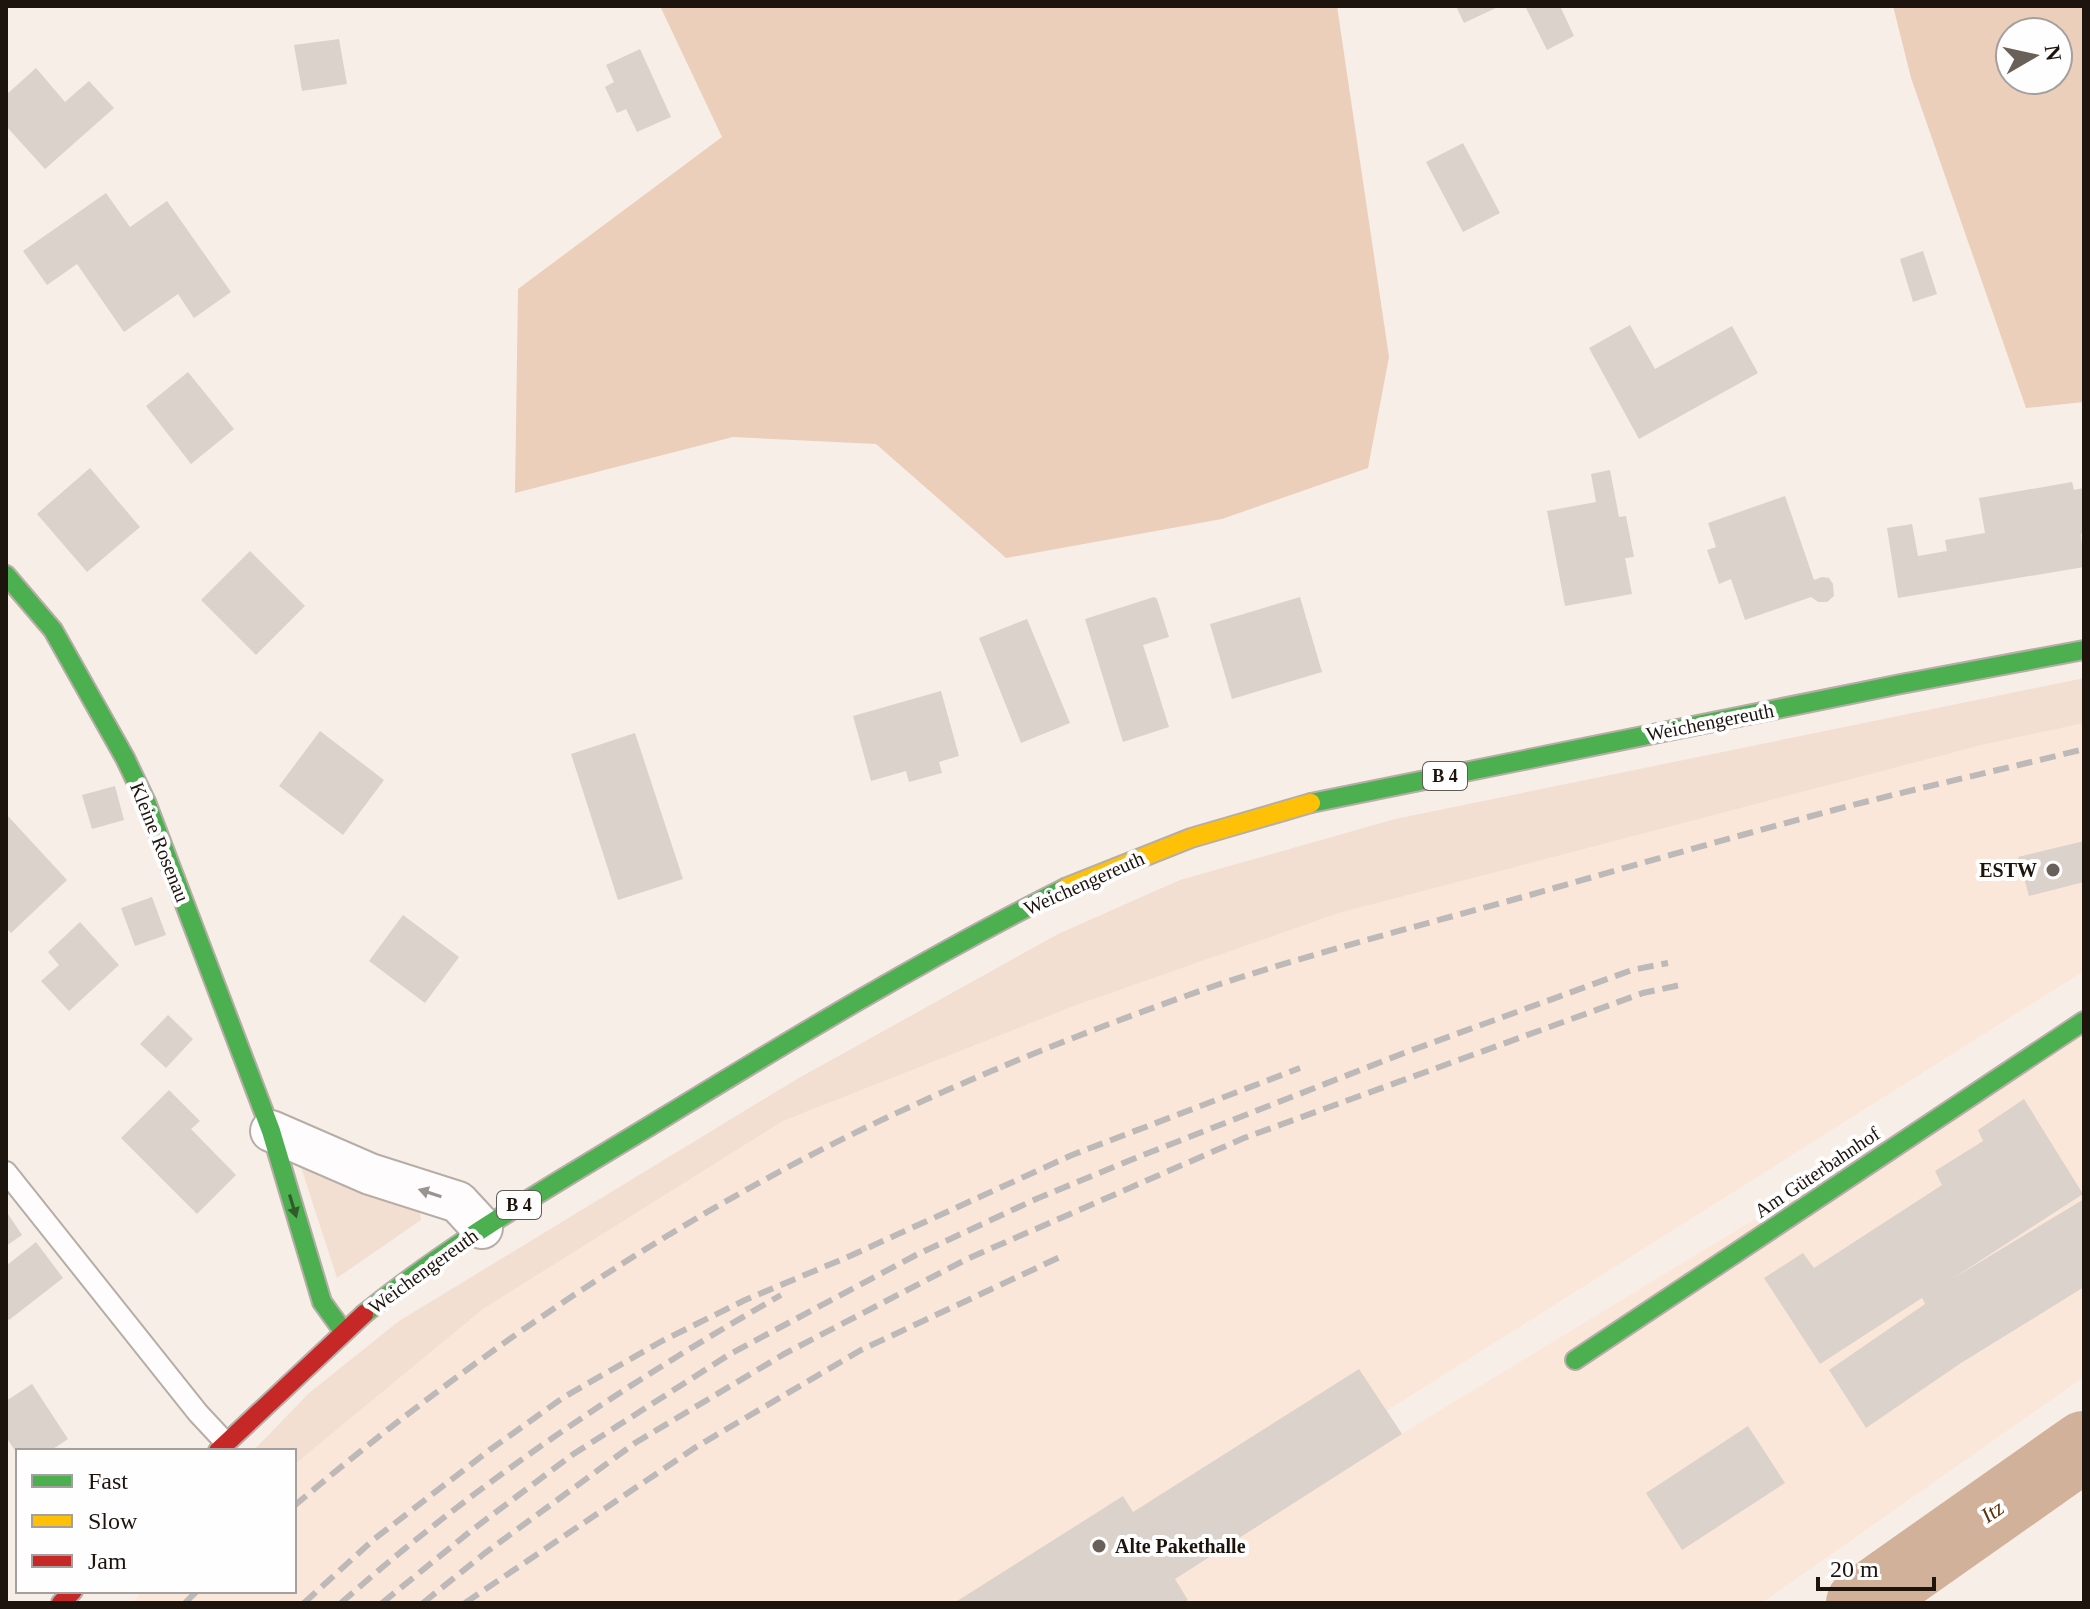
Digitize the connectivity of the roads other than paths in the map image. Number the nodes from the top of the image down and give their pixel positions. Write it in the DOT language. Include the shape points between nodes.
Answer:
graph roads {
  1 [pos="6,575"];
  2 [pos="2084,650"];
  3 [pos="2084,1021"];
  4 [pos="271,1131"];
  5 [pos="6,1172"];
  6 [pos="482,1228"];
  7 [pos="343,1331"];
  8 [pos="1575,1360"];
  9 [pos="222,1447"];
  1 -- 4 [label="main road, Kleine Rosenau" via="53,630 146,802"];
  2 -- 6 [label="main road, Weichengereuth / B 4" via="1306,804 1191,838 1074,883 987,927"];
  3 -- 8 [label="main road, Am Güterbahnhof"];
  6 -- 4 [label="street, one-way" via="458,1202 370,1174"];
  4 -- 7 [label="main road, Kleine Rosenau, one-way" via="322,1302"];
  5 -- 9 [label="lane, Weichengereuth"];
  6 -- 7 [label="main road, Weichengereuth / B 4" via="413,1274"];
  7 -- 9 [label="main road, Weichengereuth / B 4"];
}
